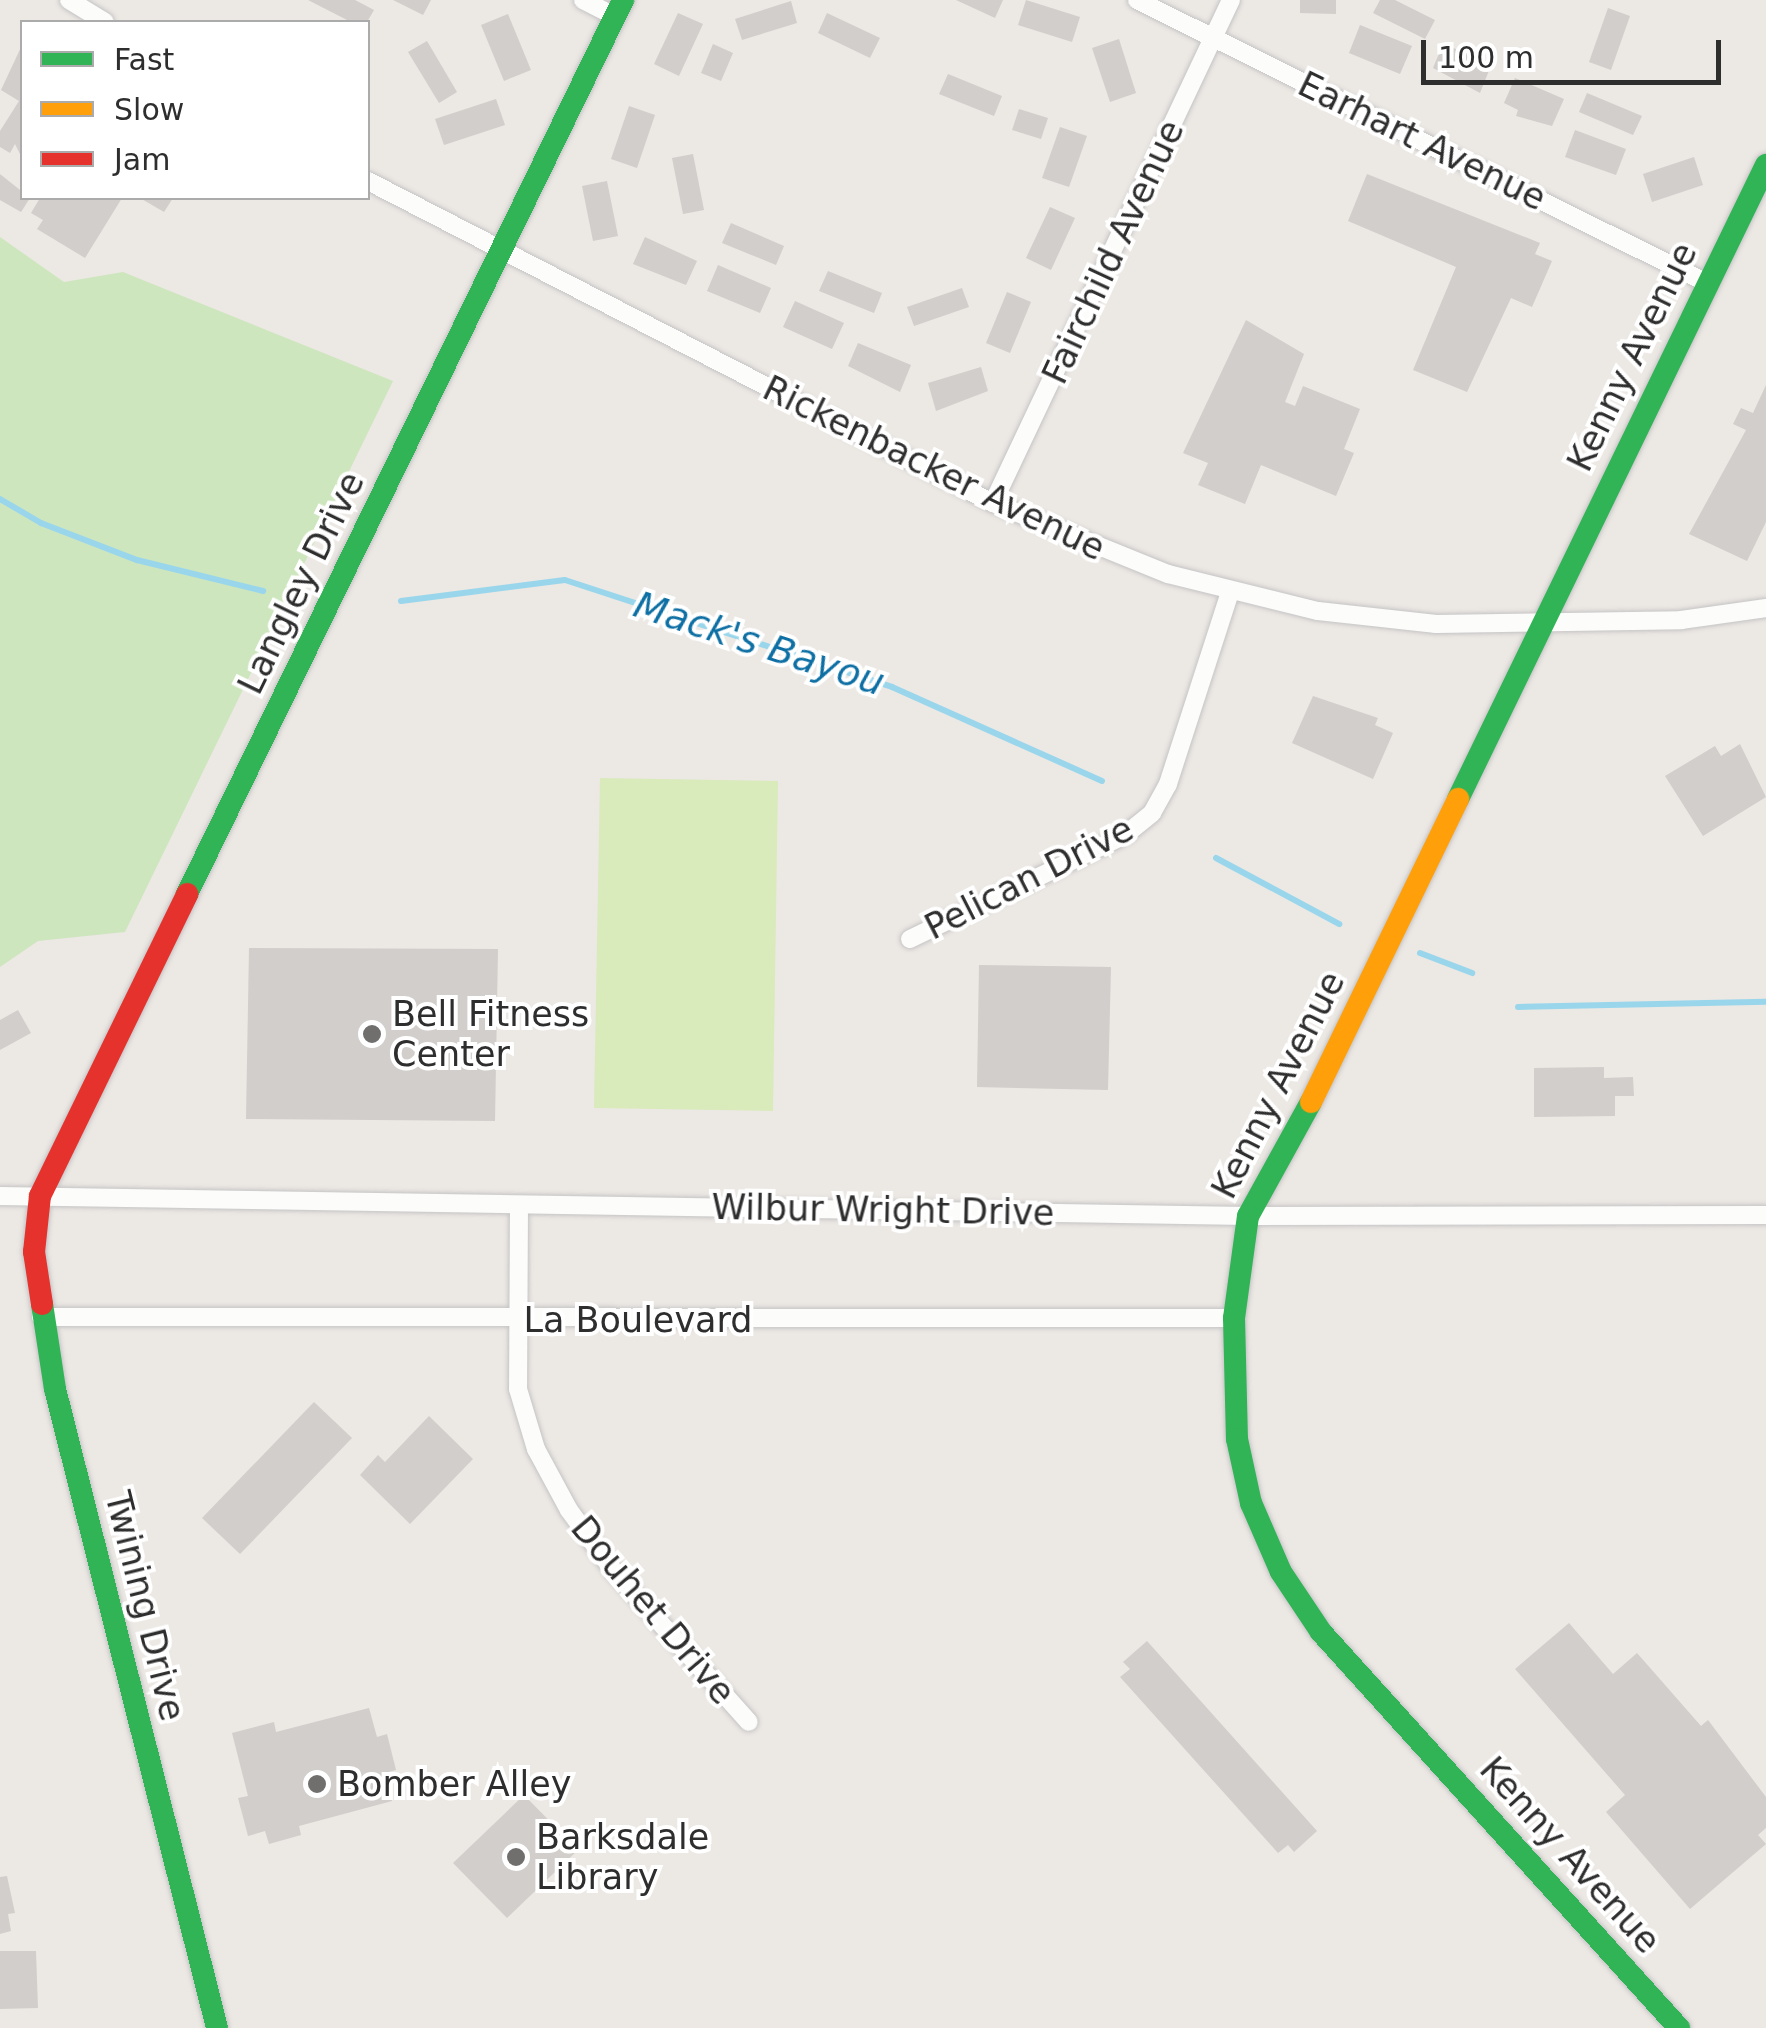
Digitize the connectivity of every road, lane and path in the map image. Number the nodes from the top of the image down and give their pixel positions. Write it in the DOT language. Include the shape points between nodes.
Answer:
graph roads {
  1 [pos="69,0"];
  2 [pos="583,0"];
  3 [pos="1137,0"];
  4 [pos="1231,0"];
  5 [pos="619,8"];
  6 [pos="102,20"];
  7 [pos="1213,37"];
  8 [pos="1766,165"];
  9 [pos="370,182"];
  10 [pos="502,251"];
  11 [pos="1707,283"];
  12 [pos="993,503"];
  13 [pos="1230,592"];
  14 [pos="1766,608"];
  15 [pos="1540,627"];
  16 [pos="910,939"];
  17 [pos="0,1196"];
  18 [pos="40,1196"];
  19 [pos="519,1205"];
  20 [pos="1766,1215"];
  21 [pos="1248,1216"];
  22 [pos="41,1317"];
  23 [pos="1234,1318"];
  24 [pos="517,1320"];
  25 [pos="748,1722"];
  26 [pos="217,2028"];
  27 [pos="1679,2028"];
  1 -- 6 [label="street"];
  2 -- 5 [label="street"];
  3 -- 7 [label="street, Earhart Avenue"];
  4 -- 7 [label="street, Fairchild Avenue"];
  5 -- 10 [label="street, Langley Drive"];
  7 -- 11 [label="street, Earhart Avenue"];
  7 -- 12 [label="street, Fairchild Avenue"];
  8 -- 11 [label="street, Kenny Avenue"];
  9 -- 10 [label="street, Rickenbacker Avenue"];
  10 -- 12 [label="street, Rickenbacker Avenue"];
  10 -- 18 [label="street, Langley Drive"];
  11 -- 15 [label="street, Kenny Avenue"];
  12 -- 13 [label="street, Rickenbacker Avenue" via="1105,553"];
  13 -- 15 [label="street, Rickenbacker Avenue" via="1388,621"];
  13 -- 16 [label="street, Pelican Drive" via="1168,784 1152,813 1125,835"];
  14 -- 15 [label="street, Rickenbacker Avenue"];
  15 -- 21 [label="street, Kenny Avenue" via="1283,1159"];
  17 -- 18 [label="street, Wilbur Wright Drive"];
  18 -- 19 [label="street, Wilbur Wright Drive"];
  18 -- 22 [label="street, Twining Drive" via="34,1252"];
  19 -- 21 [label="street, Wilbur Wright Drive"];
  19 -- 24 [label="street, Douhet Drive"];
  20 -- 21 [label="street, Wilbur Wright Drive"];
  21 -- 23 [label="street, Kenny Avenue"];
  22 -- 24 [label="street, La Boulevard"];
  22 -- 26 [label="street, Twining Drive"];
  23 -- 24 [label="street, La Boulevard"];
  23 -- 27 [label="street, Kenny Avenue" via="1237,1440 1251,1503 1281,1572 1321,1632"];
  24 -- 25 [label="street, Douhet Drive" via="525,1419 568,1510"];
}
